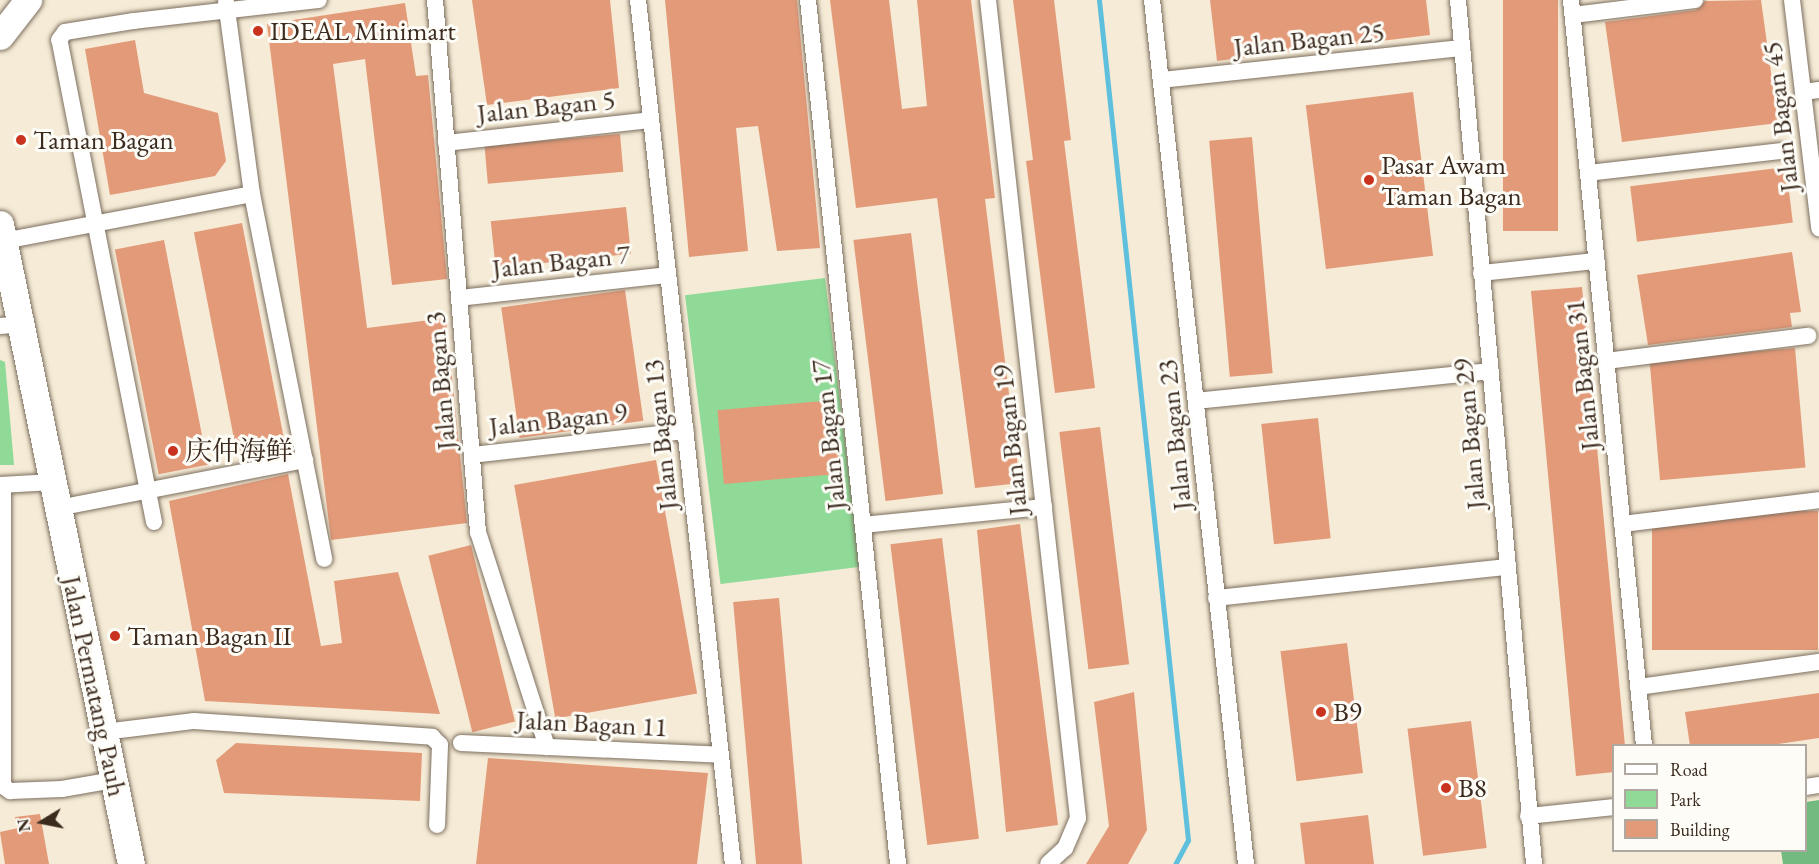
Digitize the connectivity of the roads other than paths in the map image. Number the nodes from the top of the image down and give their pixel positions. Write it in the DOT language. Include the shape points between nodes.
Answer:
graph roads {
  1 [pos="28,0"];
  2 [pos="319,0"];
  3 [pos="435,0"];
  4 [pos="638,0"];
  5 [pos="808,0"];
  6 [pos="987,0"];
  7 [pos="1152,0"];
  8 [pos="1458,0"];
  9 [pos="1695,0"];
  10 [pos="1792,0"];
  11 [pos="226,5"];
  12 [pos="1572,8"];
  13 [pos="0,36"];
  14 [pos="1462,48"];
  15 [pos="1161,80"];
  16 [pos="1811,91"];
  17 [pos="651,120"];
  18 [pos="447,143"];
  19 [pos="1781,151"];
  20 [pos="1588,173"];
  21 [pos="252,194"];
  22 [pos="93,224"];
  23 [pos="1819,228"];
  24 [pos="2,232"];
  25 [pos="1596,261"];
  26 [pos="1482,273"];
  27 [pos="668,275"];
  28 [pos="459,298"];
  29 [pos="10,325"];
  30 [pos="1808,336"];
  31 [pos="1606,362"];
  32 [pos="1490,371"];
  33 [pos="1196,401"];
  34 [pos="686,431"];
  35 [pos="472,454"];
  36 [pos="305,460"];
  37 [pos="2,485"];
  38 [pos="148,490"];
  39 [pos="56,495"];
  40 [pos="1819,500"];
  41 [pos="1044,507"];
  42 [pos="154,522"];
  43 [pos="1622,524"];
  44 [pos="863,525"];
  45 [pos="324,559"];
  46 [pos="1506,567"];
  47 [pos="1216,598"];
  48 [pos="1819,662"];
  49 [pos="1638,687"];
  50 [pos="104,732"];
  51 [pos="461,742"];
  52 [pos="1644,744"];
  53 [pos="547,747"];
  54 [pos="721,755"];
  55 [pos="114,780"];
  56 [pos="1612,807"];
  57 [pos="1528,816"];
  58 [pos="437,825"];
  59 [pos="132,864"];
  60 [pos="733,864"];
  61 [pos="898,864"];
  62 [pos="1048,864"];
  63 [pos="1246,864"];
  64 [pos="1534,864"];
  1 -- 13 [label="main road"];
  2 -- 11 [label="street"];
  3 -- 18 [label="street, Jalan Bagan 3"];
  4 -- 17 [label="street, Jalan Bagan 13"];
  5 -- 44 [label="street, Jalan Bagan 17"];
  6 -- 41 [label="street, Jalan Bagan 19"];
  7 -- 15 [label="street, Jalan Bagan 23"];
  8 -- 14 [label="street, Jalan Bagan 29"];
  9 -- 12 [label="street"];
  10 -- 16 [label="street, Jalan Bagan 45"];
  11 -- 21 [label="street"];
  11 -- 22 [label="street" via="65,32 59,40"];
  12 -- 20 [label="street, Jalan Bagan 31"];
  14 -- 15 [label="street, Jalan Bagan 25"];
  14 -- 26 [label="street, Jalan Bagan 29"];
  15 -- 33 [label="street, Jalan Bagan 23"];
  16 -- 23 [label="street, Jalan Bagan 45"];
  17 -- 18 [label="street, Jalan Bagan 5"];
  17 -- 27 [label="street, Jalan Bagan 13"];
  18 -- 28 [label="street, Jalan Bagan 3"];
  19 -- 20 [label="street"];
  20 -- 25 [label="street, Jalan Bagan 31"];
  21 -- 22 [label="street, Jalan Permatang Pauh"];
  21 -- 36 [label="street"];
  22 -- 24 [label="street, Jalan Permatang Pauh"];
  22 -- 38 [label="street"];
  24 -- 29 [label="main road, Jalan Permatang Pauh"];
  25 -- 26 [label="street"];
  25 -- 31 [label="street, Jalan Bagan 31"];
  26 -- 32 [label="street, Jalan Bagan 29"];
  27 -- 28 [label="street, Jalan Bagan 7"];
  27 -- 34 [label="street, Jalan Bagan 13"];
  28 -- 35 [label="street, Jalan Bagan 3"];
  29 -- 39 [label="main road, Jalan Permatang Pauh"];
  30 -- 31 [label="street"];
  31 -- 43 [label="street, Jalan Bagan 31"];
  32 -- 33 [label="street"];
  32 -- 46 [label="street, Jalan Bagan 29"];
  33 -- 47 [label="street, Jalan Bagan 23"];
  34 -- 35 [label="street, Jalan Bagan 9"];
  34 -- 54 [label="street, Jalan Bagan 13"];
  35 -- 53 [label="street, Jalan Bagan 3" via="483,560"];
  36 -- 38 [label="street"];
  36 -- 45 [label="street"];
  37 -- 39 [label="street"];
  37 -- 55 [label="street" via="2,782 10,791"];
  38 -- 39 [label="street"];
  38 -- 42 [label="street"];
  39 -- 50 [label="main road, Jalan Permatang Pauh"];
  40 -- 43 [label="street"];
  41 -- 44 [label="street"];
  41 -- 62 [label="street, Jalan Bagan 19" via="1078,818 1065,848"];
  43 -- 49 [label="street, Jalan Bagan 31"];
  44 -- 61 [label="street, Jalan Bagan 17"];
  46 -- 47 [label="street"];
  46 -- 57 [label="street, Jalan Bagan 29"];
  47 -- 63 [label="street, Jalan Bagan 23"];
  48 -- 49 [label="street"];
  49 -- 52 [label="street, Jalan Bagan 31"];
  50 -- 55 [label="main road, Jalan Permatang Pauh"];
  50 -- 58 [label="street" via="194,722 432,737 440,745"];
  51 -- 53 [label="street, Jalan Bagan 11"];
  53 -- 54 [label="street, Jalan Bagan 11"];
  54 -- 60 [label="street, Jalan Bagan 13"];
  55 -- 59 [label="main road, Jalan Permatang Pauh"];
  56 -- 57 [label="street"];
  57 -- 64 [label="street, Jalan Bagan 29"];
}
